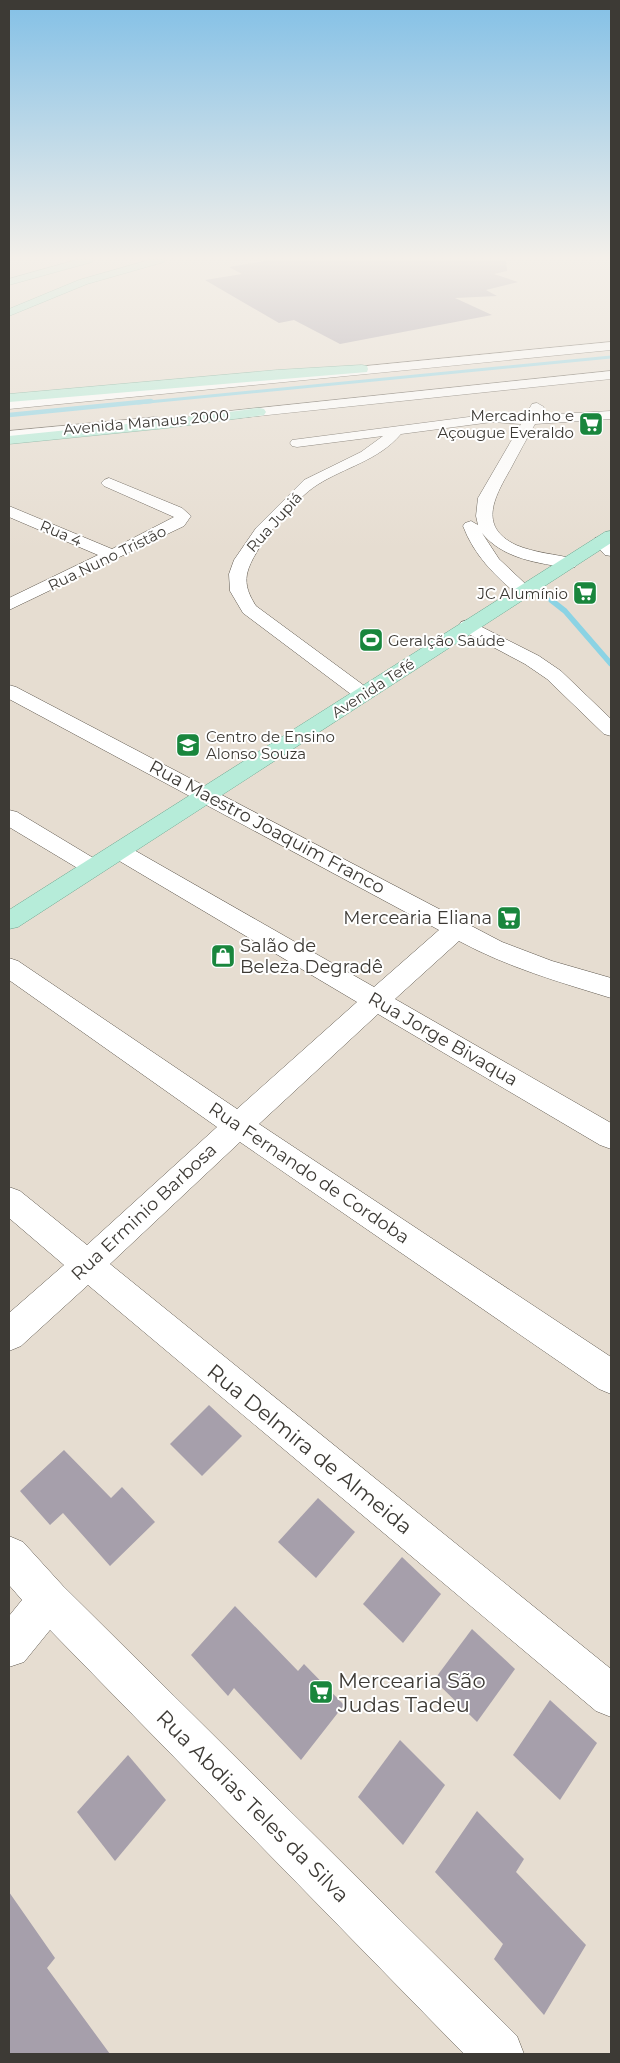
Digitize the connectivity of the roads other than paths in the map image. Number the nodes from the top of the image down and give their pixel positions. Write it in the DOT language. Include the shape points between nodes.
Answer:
graph roads {
  1 [pos="504,356"];
  2 [pos="362,370"];
  3 [pos="611,375"];
  4 [pos="568,379"];
  5 [pos="611,387"];
  6 [pos="480,388"];
  7 [pos="9,398"];
  8 [pos="9,406"];
  9 [pos="596,407"];
  10 [pos="260,412"];
  11 [pos="522,420"];
  12 [pos="395,432"];
  13 [pos="77,433"];
  14 [pos="9,435"];
  15 [pos="9,440"];
  16 [pos="298,443"];
  17 [pos="9,447"];
  18 [pos="109,483"];
  19 [pos="9,511"];
  20 [pos="608,543"];
  21 [pos="112,555"];
  22 [pos="569,563"];
  23 [pos="524,591"];
  24 [pos="14,598"];
  25 [pos="468,626"];
  26 [pos="9,691"];
  27 [pos="362,694"];
  28 [pos="611,730"];
  29 [pos="208,795"];
  30 [pos="9,818"];
  31 [pos="119,850"];
  32 [pos="92,867"];
  33 [pos="9,921"];
  34 [pos="457,929"];
  35 [pos="9,967"];
  36 [pos="611,988"];
  37 [pos="374,1000"];
  38 [pos="237,1125"];
  39 [pos="611,1137"];
  40 [pos="9,1200"];
  41 [pos="87,1266"];
  42 [pos="9,1335"];
  43 [pos="611,1377"];
  44 [pos="9,1556"];
  45 [pos="49,1600"];
  46 [pos="9,1647"];
  47 [pos="611,1696"];
  48 [pos="499,2054"];
  1 -- 2 [label="street, Avenida Manaus 2000"];
  2 -- 7 [label="main road" via="277,374"];
  2 -- 8 [label="street, Avenida Manaus 2000"];
  3 -- 4 [label="street, Avenida Manaus 2000"];
  4 -- 6 [label="street, Avenida Manaus 2000"];
  4 -- 11 [label="street" via="544,396"];
  5 -- 9 [label="street" via="592,389"];
  6 -- 10 [label="street, Avenida Manaus 2000"];
  6 -- 11 [label="street" via="520,397"];
  9 -- 11 [label="street"];
  10 -- 13 [label="main road"];
  10 -- 14 [label="street, Avenida Manaus 2000"];
  11 -- 12 [label="street" via="485,419"];
  11 -- 22 [label="street" via="486,498 484,522 498,542 512,550"];
  11 -- 23 [label="street" via="476,489 470,506 471,524 484,553"];
  12 -- 16 [label="street"];
  12 -- 27 [label="street, Rua Jupiá" via="379,449 309,483 246,553 238,576 238,589 249,608"];
  13 -- 15 [label="main road"];
  13 -- 17 [label="main road"];
  18 -- 21 [label="street, Rua Nuno Tristão" via="176,510 183,516 178,523"];
  19 -- 21 [label="street, Rua 4"];
  20 -- 22 [label="main road, Avenida Tefé"];
  21 -- 24 [label="street, Rua Nuno Tristão"];
  22 -- 23 [label="main road, Avenida Tefé"];
  23 -- 25 [label="main road, Avenida Tefé"];
  25 -- 27 [label="main road, Avenida Tefé"];
  25 -- 28 [label="street" via="554,675"];
  26 -- 29 [label="street, Rua Maestro Joaquim Franco"];
  27 -- 29 [label="main road, Avenida Tefé"];
  29 -- 31 [label="main road, Avenida Tefé"];
  29 -- 34 [label="street, Rua Maestro Joaquim Franco"];
  30 -- 32 [label="street"];
  31 -- 32 [label="main road, Avenida Tefé"];
  31 -- 37 [label="street, Rua Jorge Bivaqua"];
  32 -- 33 [label="main road, Avenida Tefé"];
  34 -- 36 [label="street, Rua Maestro Joaquim Franco" via="534,964"];
  34 -- 37 [label="street, Rua Erminio Barbosa"];
  35 -- 38 [label="street, Rua Fernando de Cordoba"];
  37 -- 38 [label="street, Rua Erminio Barbosa"];
  37 -- 39 [label="street, Rua Jorge Bivaqua"];
  38 -- 41 [label="street, Rua Erminio Barbosa"];
  38 -- 43 [label="street, Rua Fernando de Cordoba"];
  40 -- 41 [label="street, Rua Delmira de Almeida"];
  41 -- 42 [label="street, Rua Erminio Barbosa"];
  41 -- 47 [label="street, Rua Delmira de Almeida"];
  44 -- 45 [label="street, Rua Abdias Teles da Silva"];
  45 -- 46 [label="street"];
  45 -- 48 [label="street, Rua Abdias Teles da Silva"];
}
